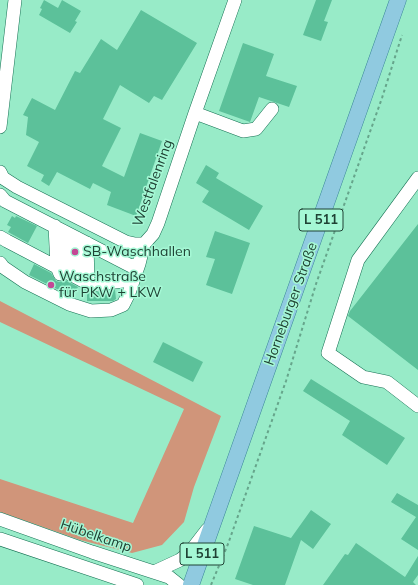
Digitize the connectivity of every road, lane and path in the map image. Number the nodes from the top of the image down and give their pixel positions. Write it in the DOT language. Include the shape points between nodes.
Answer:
graph roads {
  1 [pos="15,0"];
  2 [pos="235,0"];
  3 [pos="398,0"];
  4 [pos="403,32"];
  5 [pos="272,109"];
  6 [pos="195,113"];
  7 [pos="0,127"];
  8 [pos="1,178"];
  9 [pos="418,178"];
  10 [pos="0,195"];
  11 [pos="55,227"];
  12 [pos="0,238"];
  13 [pos="82,241"];
  14 [pos="144,244"];
  15 [pos="0,263"];
  16 [pos="139,264"];
  17 [pos="57,267"];
  18 [pos="134,278"];
  19 [pos="86,282"];
  20 [pos="418,406"];
  21 [pos="0,519"];
  22 [pos="212,524"];
  23 [pos="0,539"];
  24 [pos="154,572"];
  25 [pos="137,585"];
  26 [pos="179,585"];
  27 [pos="191,585"];
  28 [pos="211,585"];
  1 -- 7 [label="street"];
  2 -- 6 [label="street, Westfalenring"];
  3 -- 22 [label="main road, Horneburger Straße / L 511"];
  4 -- 28 [label="path" via="316,284 286,381"];
  5 -- 6 [label="street" via="256,129 243,132"];
  6 -- 14 [label="street, Westfalenring" via="158,223"];
  8 -- 14 [label="street, Westfalenring" via="126,242"];
  9 -- 20 [label="street" via="358,260 328,353 363,377 387,382"];
  10 -- 11 [label="street" via="5,201"];
  11 -- 13 [label="street"];
  11 -- 17 [label="street"];
  11 -- 17 [label="street"];
  12 -- 17 [label="street"];
  13 -- 16 [label="street" via="131,266"];
  13 -- 19 [label="street"];
  14 -- 16 [label="street"];
  15 -- 18 [label="street" via="25,282 69,304 90,311 111,310 123,305"];
  16 -- 18 [label="street"];
  17 -- 19 [label="street" via="63,279 78,287"];
  18 -- 19 [label="street" via="123,281"];
  21 -- 24 [label="street, Hübelkamp"];
  22 -- 24 [label="street" via="190,552 180,560"];
  22 -- 27 [label="main road, Horneburger Straße / L 511"];
  23 -- 25 [label="street"];
  24 -- 26 [label="street, Hübelkamp" via="169,577"];
}
